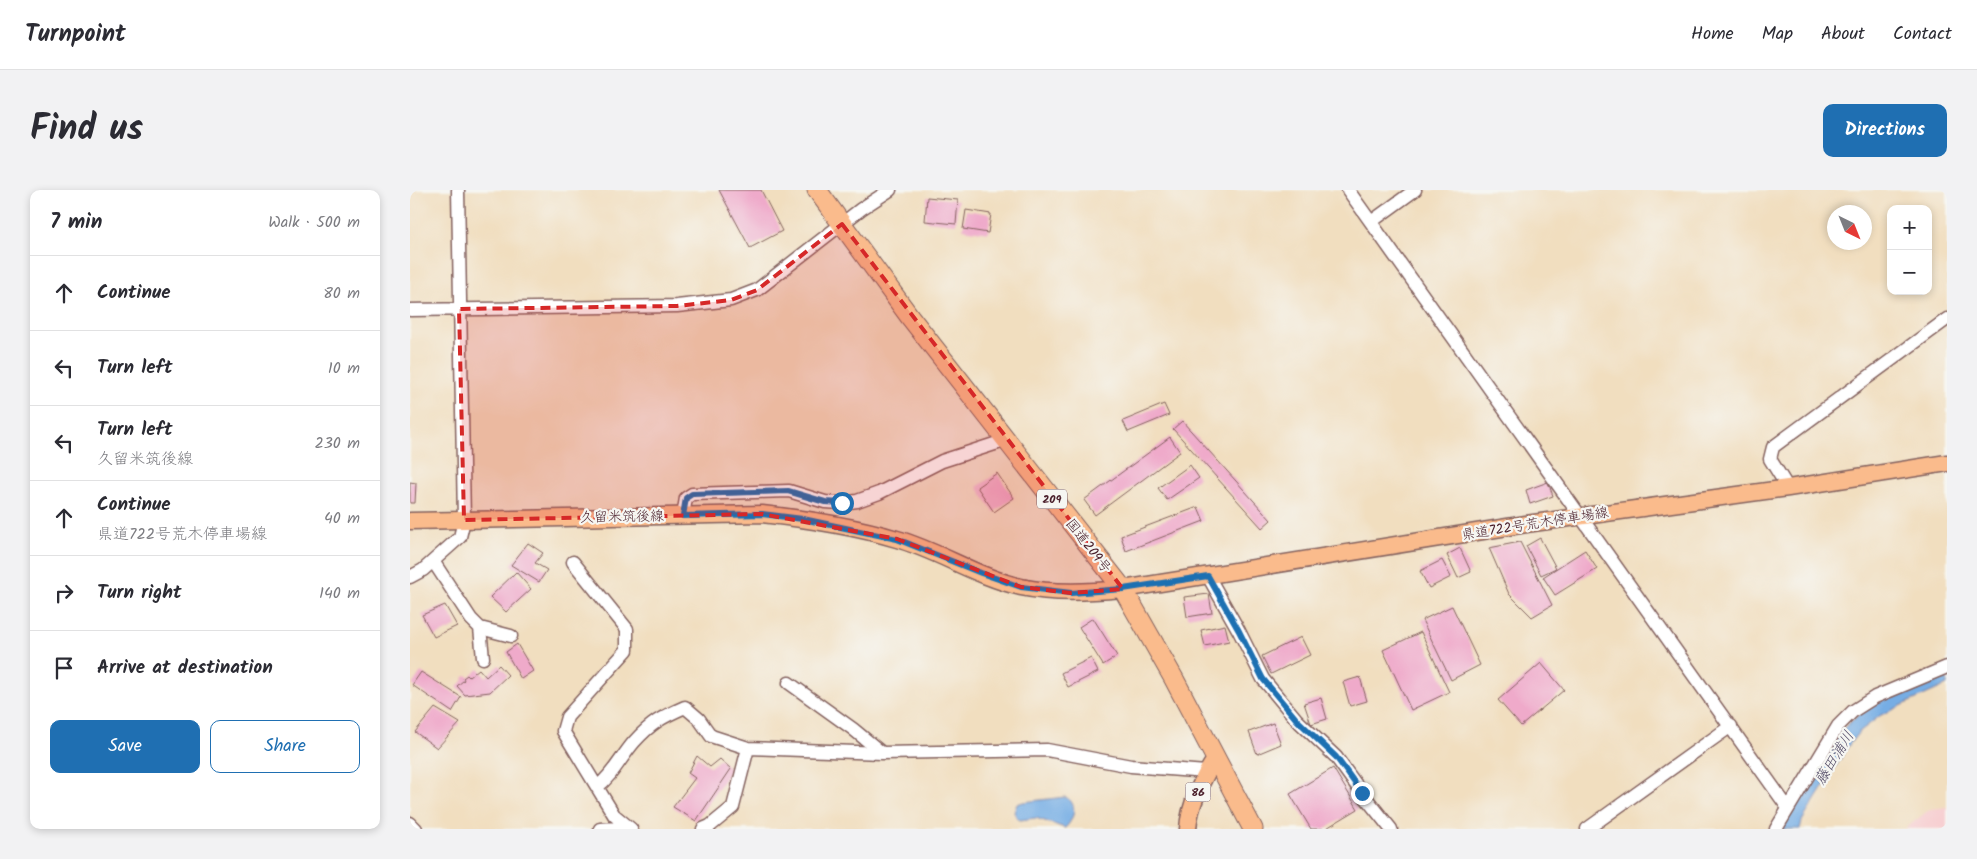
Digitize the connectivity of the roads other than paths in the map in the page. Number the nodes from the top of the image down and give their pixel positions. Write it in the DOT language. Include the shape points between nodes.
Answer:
graph roads {
  1 [pos="458,190"];
  2 [pos="817,190"];
  3 [pos="890,190"];
  4 [pos="1348,190"];
  5 [pos="1416,190"];
  6 [pos="1371,222"];
  7 [pos="842,224"];
  8 [pos="459,309"];
  9 [pos="410,310"];
  10 [pos="1947,319"];
  11 [pos="1007,440"];
  12 [pos="1947,463"];
  13 [pos="1788,488"];
  14 [pos="683,516"];
  15 [pos="1582,517"];
  16 [pos="464,520"];
  17 [pos="410,521"];
  18 [pos="433,561"];
  19 [pos="573,562"];
  20 [pos="1208,576"];
  21 [pos="410,577"];
  22 [pos="1123,589"];
  23 [pos="480,628"];
  24 [pos="511,636"];
  25 [pos="483,658"];
  26 [pos="1947,667"];
  27 [pos="789,683"];
  28 [pos="1730,726"];
  29 [pos="748,748"];
  30 [pos="882,753"];
  31 [pos="1211,765"];
  32 [pos="597,787"];
  33 [pos="1788,808"];
  34 [pos="410,823"];
  35 [pos="630,828"];
  36 [pos="416,829"];
  37 [pos="600,829"];
  38 [pos="702,829"];
  39 [pos="1188,829"];
  40 [pos="1253,829"];
  41 [pos="1392,829"];
  42 [pos="1587,829"];
  43 [pos="1776,829"];
  1 -- 8 [label="street"];
  2 -- 7 [label="highway, 国道209号 / 209"];
  3 -- 7 [label="street"];
  4 -- 6 [label="street"];
  5 -- 6 [label="street"];
  6 -- 15 [label="street"];
  7 -- 8 [label="street" via="757,290 731,300 677,306"];
  7 -- 11 [label="highway, 国道209号 / 209"];
  8 -- 9 [label="street"];
  8 -- 16 [label="street"];
  10 -- 13 [label="street" via="1773,447 1770,459"];
  11 -- 14 [label="street" via="942,461 857,501 825,502 788,491 692,494 686,498"];
  11 -- 22 [label="highway, 国道209号 / 209"];
  12 -- 13 [label="main road, 県道722号荒木停車場線"];
  13 -- 15 [label="main road, 県道722号荒木停車場線"];
  14 -- 16 [label="main road, 久留米筑後線"];
  14 -- 22 [label="main road, 久留米筑後線" via="762,514 803,519 897,539 1021,587 1071,593"];
  15 -- 20 [label="main road, 県道722号荒木停車場線"];
  15 -- 28 [label="street"];
  16 -- 17 [label="main road, 久留米筑後線"];
  16 -- 18 [label="street" via="460,537"];
  18 -- 21 [label="street"];
  18 -- 23 [label="street"];
  19 -- 32 [label="street" via="627,629 627,650 567,717 563,731"];
  20 -- 22 [label="main road, 県道722号荒木停車場線"];
  20 -- 41 [label="street" via="1263,679 1297,720 1336,757"];
  22 -- 31 [label="highway, 国道209号 / 209" via="1174,679"];
  23 -- 24 [label="street"];
  23 -- 25 [label="street"];
  26 -- 33 [label="street" via="1874,697 1853,711 1838,726"];
  27 -- 30 [label="street" via="853,728"];
  28 -- 33 [label="street"];
  28 -- 42 [label="street"];
  29 -- 30 [label="street"];
  29 -- 32 [label="street" via="711,736 685,707 658,719 634,742 606,780"];
  29 -- 38 [label="street" via="733,806"];
  30 -- 31 [label="street" via="1047,750 1131,766"];
  31 -- 39 [label="main road, 86" via="1199,787"];
  31 -- 40 [label="highway, 国道209号 / 209"];
  32 -- 35 [label="street" via="614,815"];
  33 -- 43 [label="street"];
  34 -- 36 [label="street"];
  35 -- 37 [label="street"];
}
